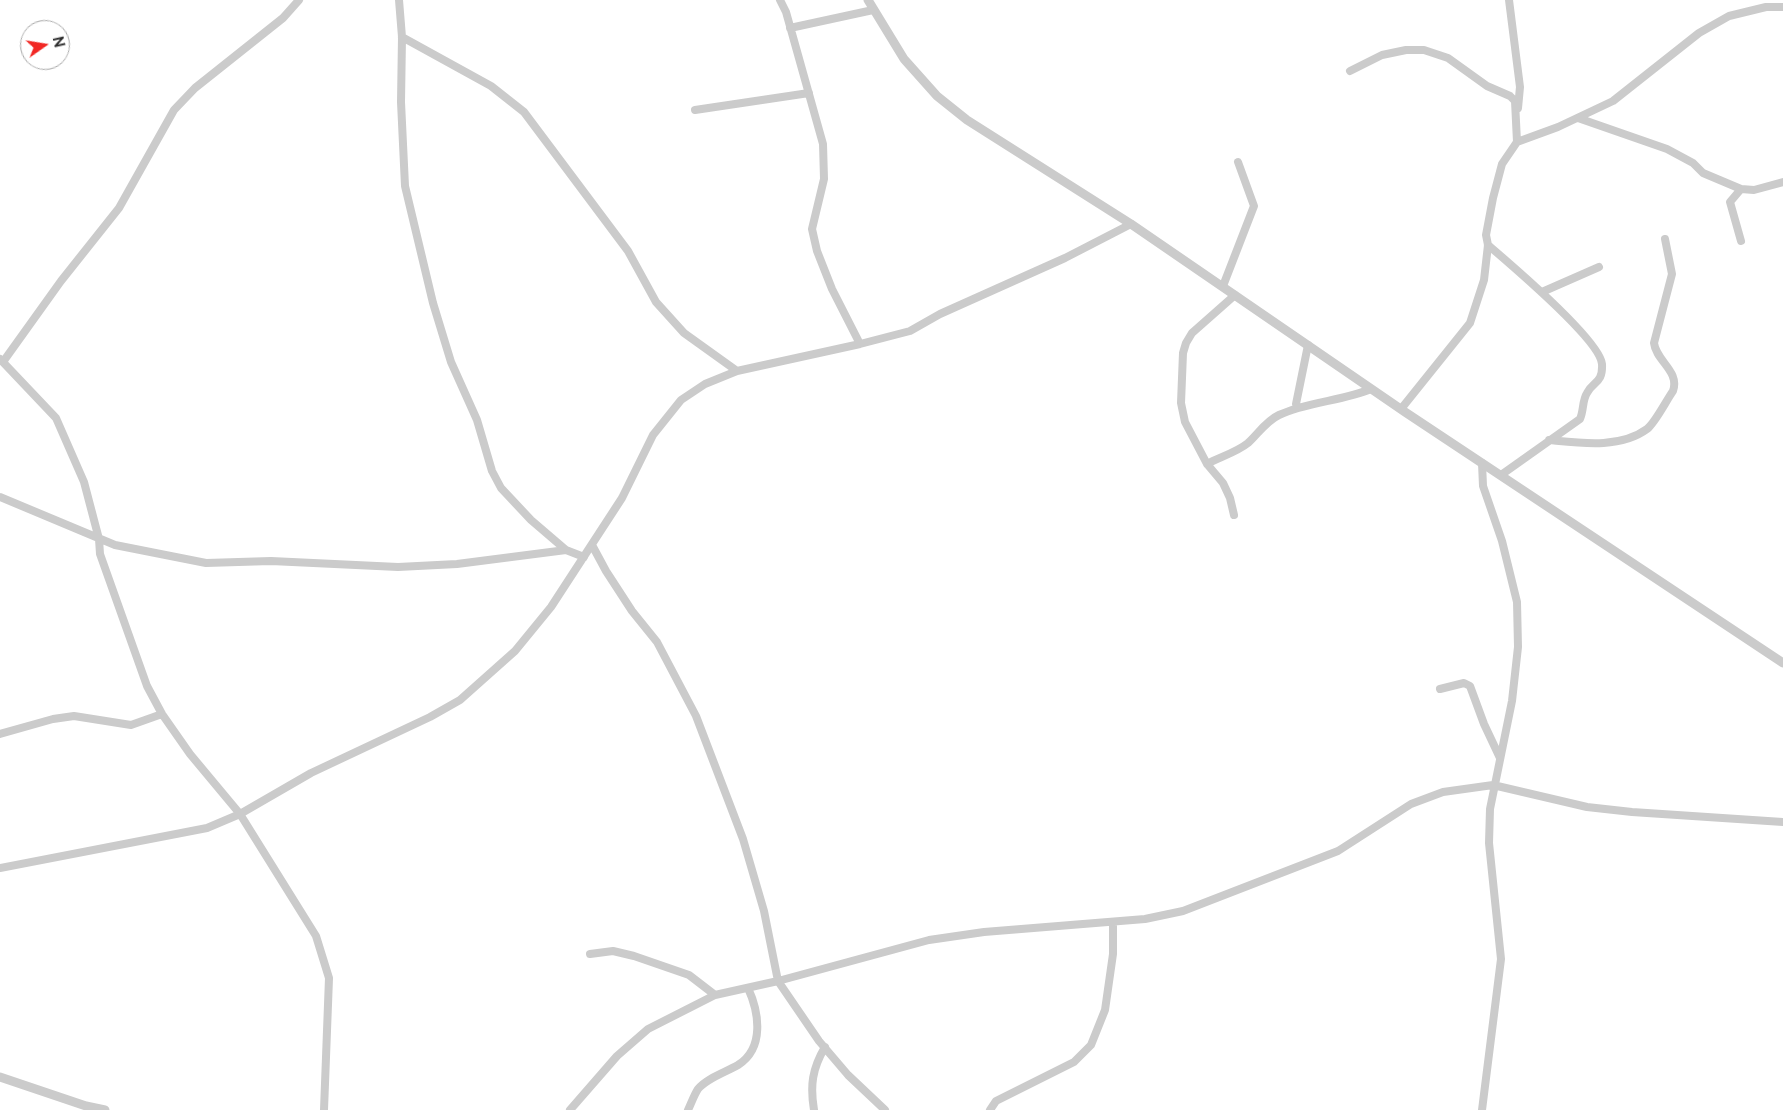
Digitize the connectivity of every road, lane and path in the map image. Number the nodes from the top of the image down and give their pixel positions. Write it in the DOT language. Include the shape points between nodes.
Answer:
graph roads {
  1 [pos="299,0"];
  2 [pos="398,0"];
  3 [pos="780,0"];
  4 [pos="868,0"];
  5 [pos="1509,0"];
  6 [pos="1783,7"];
  7 [pos="873,10"];
  8 [pos="790,28"];
  9 [pos="402,37"];
  10 [pos="1350,72"];
  11 [pos="809,93"];
  12 [pos="695,110"];
  13 [pos="1516,112"];
  14 [pos="1578,118"];
  15 [pos="1517,142"];
  16 [pos="1238,162"];
  17 [pos="1783,182"];
  18 [pos="1741,189"];
  19 [pos="1131,224"];
  20 [pos="1665,239"];
  21 [pos="1741,241"];
  22 [pos="1488,245"];
  23 [pos="1599,267"];
  24 [pos="1223,286"];
  25 [pos="1542,292"];
  26 [pos="1236,295"];
  27 [pos="860,344"];
  28 [pos="1308,345"];
  29 [pos="2,361"];
  30 [pos="737,371"];
  31 [pos="1371,389"];
  32 [pos="1298,407"];
  33 [pos="1401,409"];
  34 [pos="1549,440"];
  35 [pos="1482,462"];
  36 [pos="1207,464"];
  37 [pos="1501,475"];
  38 [pos="0,497"];
  39 [pos="1234,515"];
  40 [pos="98,539"];
  41 [pos="592,545"];
  42 [pos="566,550"];
  43 [pos="584,557"];
  44 [pos="1783,663"];
  45 [pos="1440,689"];
  46 [pos="162,714"];
  47 [pos="0,734"];
  48 [pos="1500,758"];
  49 [pos="1496,786"];
  50 [pos="240,814"];
  51 [pos="1783,822"];
  52 [pos="0,868"];
  53 [pos="1113,922"];
  54 [pos="590,954"];
  55 [pos="778,981"];
  56 [pos="748,988"];
  57 [pos="715,995"];
  58 [pos="825,1047"];
  59 [pos="0,1077"];
  60 [pos="105,1110"];
  61 [pos="324,1110"];
  62 [pos="570,1110"];
  63 [pos="688,1110"];
  64 [pos="814,1110"];
  65 [pos="885,1110"];
  66 [pos="990,1110"];
  67 [pos="1482,1110"];
  1 -- 29 [label="street" via="283,18 195,88 174,110 119,208"];
  2 -- 9 [label="street"];
  3 -- 8 [label="street"];
  4 -- 7 [label="street"];
  5 -- 13 [label="street" via="1520,87"];
  6 -- 14 [label="street" via="1766,7 1729,16 1699,33 1613,101"];
  7 -- 8 [label="street"];
  7 -- 19 [label="street" via="904,59 937,96 967,120"];
  8 -- 11 [label="street"];
  9 -- 30 [label="street" via="491,86 524,112 628,251 656,302 684,333"];
  9 -- 42 [label="street" via="405,186 451,362 477,420 501,488"];
  10 -- 13 [label="street" via="1382,55 1424,50 1440,54 1487,86 1510,96 1515,101"];
  11 -- 12 [label="street"];
  11 -- 27 [label="street" via="823,144 824,179 814,214 817,251"];
  13 -- 15 [label="street"];
  14 -- 15 [label="street"];
  14 -- 18 [label="street" via="1667,148 1693,163 1703,173"];
  15 -- 22 [label="street" via="1502,164 1486,235"];
  16 -- 24 [label="street" via="1254,206"];
  17 -- 18 [label="street" via="1754,190"];
  18 -- 21 [label="street" via="1730,202"];
  19 -- 24 [label="street"];
  19 -- 27 [label="street" via="910,331"];
  20 -- 34 [label="street" via="1672,274 1654,342 1656,352 1674,377 1673,391 1648,428 1631,438 1594,444"];
  22 -- 25 [label="street"];
  22 -- 33 [label="street" via="1484,280 1470,323"];
  23 -- 25 [label="street"];
  24 -- 26 [label="street"];
  25 -- 34 [label="street" via="1590,342 1602,361 1602,371 1597,384 1587,391 1580,419"];
  26 -- 28 [label="street"];
  26 -- 36 [label="street" via="1192,334 1183,353 1181,403 1185,422"];
  27 -- 30 [label="street"];
  28 -- 31 [label="street"];
  28 -- 32 [label="street"];
  29 -- 40 [label="street" via="56,418 84,482"];
  30 -- 41 [label="street" via="705,384 681,400 653,435 622,498"];
  31 -- 32 [label="street" via="1305,408"];
  31 -- 33 [label="street"];
  32 -- 36 [label="street" via="1277,416 1249,442"];
  33 -- 35 [label="street"];
  34 -- 37 [label="street"];
  35 -- 37 [label="street"];
  35 -- 48 [label="street" via="1483,486 1502,541 1517,602 1518,647 1512,701"];
  36 -- 39 [label="street" via="1223,483"];
  37 -- 44 [label="street"];
  38 -- 40 [label="street"];
  40 -- 42 [label="street" via="206,563 271,561 398,567 457,564"];
  40 -- 46 [label="street" via="100,554 128,635 147,686"];
  41 -- 43 [label="street"];
  41 -- 55 [label="street" via="632,611 658,642 696,716 745,847 764,912"];
  42 -- 43 [label="street"];
  43 -- 50 [label="street" via="551,607 515,651 460,700 402,732 311,773"];
  45 -- 48 [label="street" via="1464,683 1470,686"];
  46 -- 47 [label="street" via="130,725 74,716"];
  46 -- 50 [label="street" via="190,754"];
  48 -- 49 [label="street"];
  49 -- 51 [label="street" via="1587,807"];
  49 -- 53 [label="street" via="1443,792 1411,804 1338,851 1218,900 1184,912"];
  49 -- 67 [label="street" via="1490,809 1489,843 1501,959"];
  50 -- 52 [label="street" via="207,828"];
  50 -- 61 [label="street" via="302,910 323,954 329,978 330,1007"];
  53 -- 55 [label="street" via="984,932 929,940"];
  53 -- 66 [label="street" via="1113,954 1105,1010 1091,1045 1074,1062 996,1101"];
  54 -- 57 [label="street" via="613,951 634,956 689,975"];
  55 -- 56 [label="street"];
  55 -- 58 [label="street"];
  56 -- 57 [label="street"];
  56 -- 63 [label="street" via="756,1006 758,1032 752,1048 740,1064 699,1088"];
  57 -- 62 [label="street" via="648,1029 617,1056"];
  58 -- 64 [label="street" via="813,1074"];
  58 -- 65 [label="street" via="848,1075"];
  59 -- 60 [label="street"];
}
